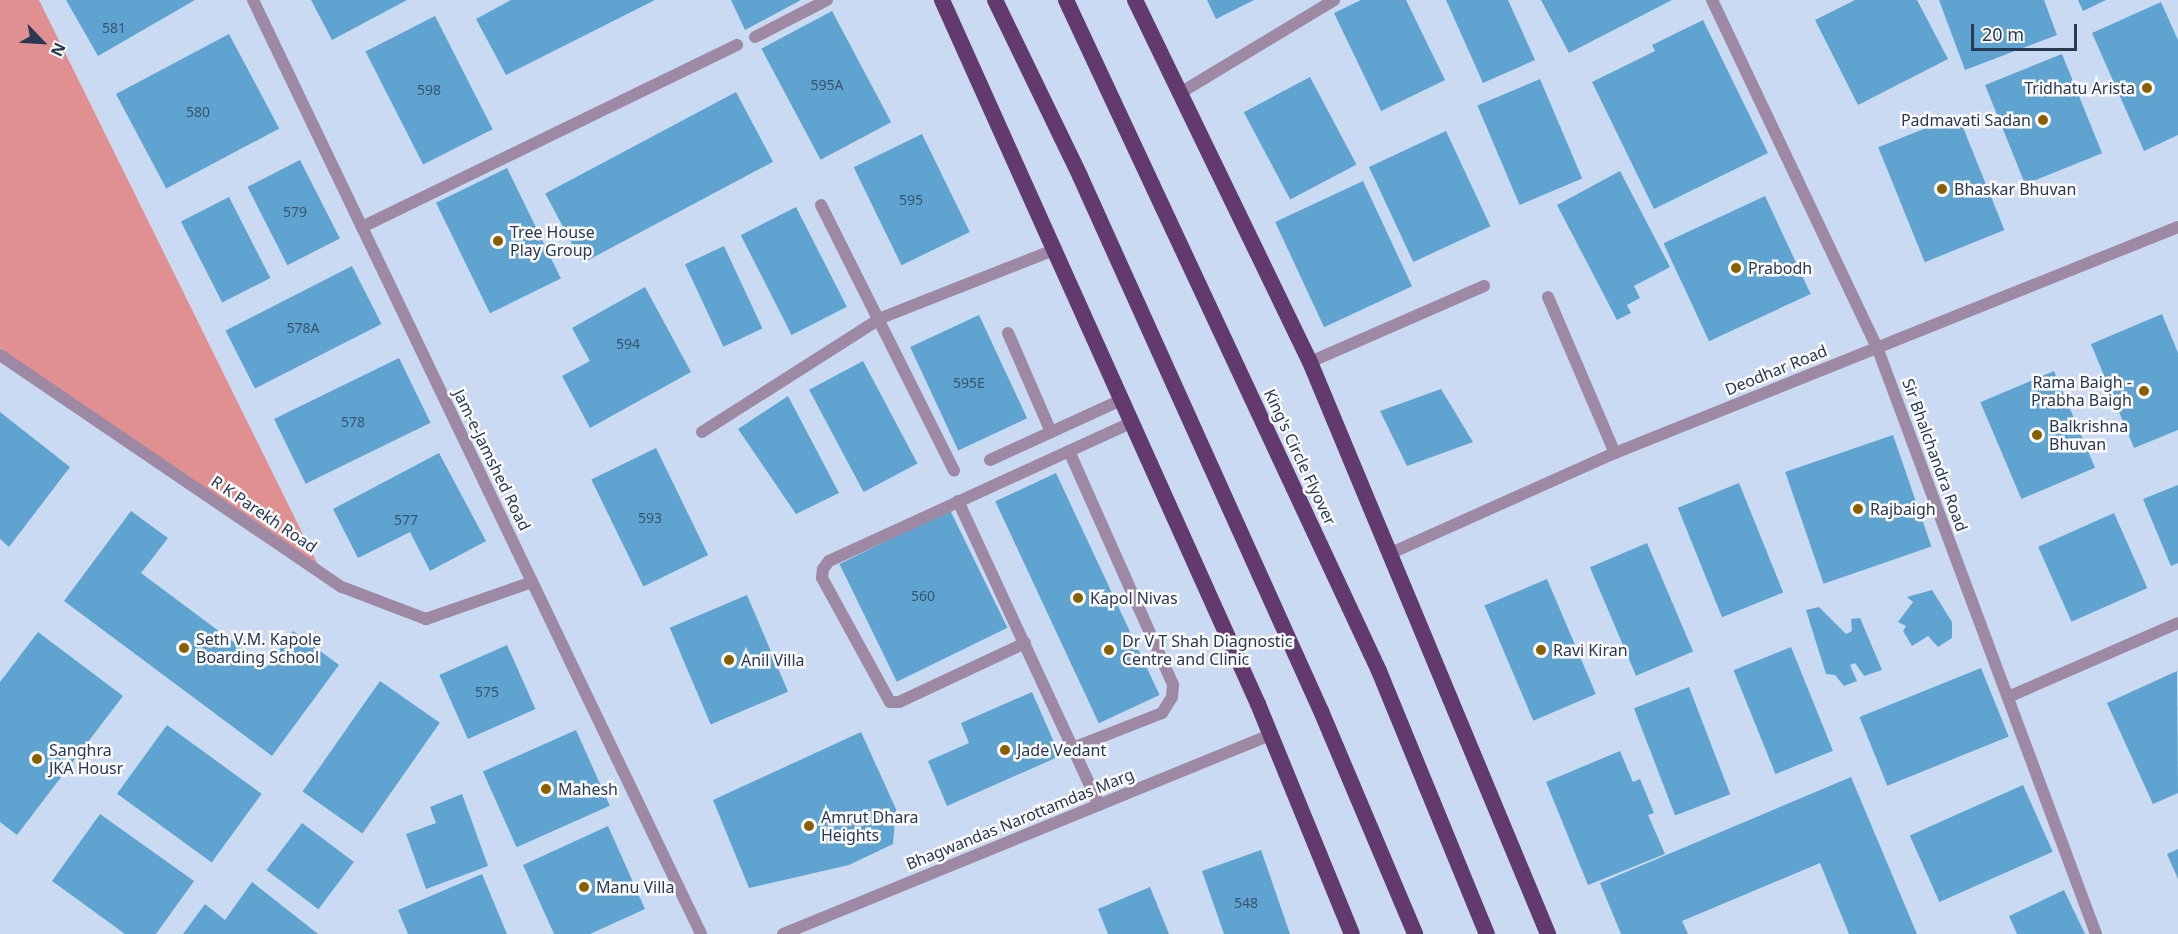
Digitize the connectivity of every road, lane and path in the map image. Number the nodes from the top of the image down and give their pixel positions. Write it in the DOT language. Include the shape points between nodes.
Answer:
graph roads {
  1 [pos="253,0"];
  2 [pos="827,0"];
  3 [pos="942,0"];
  4 [pos="995,0"];
  5 [pos="1066,0"];
  6 [pos="1135,0"];
  7 [pos="1334,0"];
  8 [pos="1712,0"];
  9 [pos="755,38"];
  10 [pos="737,45"];
  11 [pos="1180,93"];
  12 [pos="821,205"];
  13 [pos="362,227"];
  14 [pos="2178,227"];
  15 [pos="1056,249"];
  16 [pos="1484,286"];
  17 [pos="1548,297"];
  18 [pos="880,318"];
  19 [pos="1008,333"];
  20 [pos="1877,347"];
  21 [pos="0,355"];
  22 [pos="1310,362"];
  23 [pos="1123,399"];
  24 [pos="1133,422"];
  25 [pos="702,432"];
  26 [pos="1051,432"];
  27 [pos="1069,451"];
  28 [pos="1615,453"];
  29 [pos="990,460"];
  30 [pos="954,471"];
  31 [pos="958,501"];
  32 [pos="1391,553"];
  33 [pos="532,582"];
  34 [pos="2178,623"];
  35 [pos="1024,643"];
  36 [pos="2008,697"];
  37 [pos="1270,735"];
  38 [pos="1073,748"];
  39 [pos="1099,805"];
  40 [pos="700,934"];
  41 [pos="783,934"];
  42 [pos="1352,934"];
  43 [pos="1415,934"];
  44 [pos="1487,934"];
  45 [pos="1548,934"];
  46 [pos="2096,934"];
  1 -- 13 [label="street, Jam-e-Jamshed Road"];
  2 -- 9 [label="street"];
  3 -- 15 [label="highway"];
  4 -- 43 [label="highway" via="1080,176 1316,700"];
  5 -- 44 [label="highway, King's Circle Flyover" via="1379,671"];
  6 -- 11 [label="highway"];
  7 -- 11 [label="street"];
  8 -- 20 [label="street, Sir Bhalchandra Road"];
  10 -- 13 [label="street"];
  11 -- 22 [label="highway"];
  12 -- 18 [label="street"];
  13 -- 33 [label="street, Jam-e-Jamshed Road"];
  14 -- 20 [label="street, Deodhar Road"];
  15 -- 18 [label="street"];
  15 -- 23 [label="highway"];
  16 -- 22 [label="street"];
  17 -- 28 [label="street"];
  18 -- 25 [label="street"];
  18 -- 30 [label="street"];
  19 -- 26 [label="street"];
  20 -- 28 [label="street, Deodhar Road"];
  20 -- 36 [label="street, Sir Bhalchandra Road"];
  21 -- 33 [label="street, R K Parekh Road" via="342,587 426,619"];
  22 -- 32 [label="highway"];
  23 -- 24 [label="highway"];
  23 -- 26 [label="street"];
  24 -- 27 [label="street"];
  24 -- 37 [label="highway"];
  26 -- 29 [label="street"];
  27 -- 31 [label="street"];
  27 -- 38 [label="street" via="1173,684 1173,697 1162,713"];
  28 -- 32 [label="street, Deodhar Road"];
  31 -- 35 [label="street"];
  31 -- 35 [label="street" via="829,561 822,578 890,702 899,702"];
  32 -- 45 [label="highway"];
  33 -- 40 [label="street, Jam-e-Jamshed Road"];
  34 -- 36 [label="street"];
  35 -- 38 [label="street"];
  36 -- 46 [label="street, Sir Bhalchandra Road"];
  37 -- 39 [label="street, Bhagwandas Narottamdas Marg"];
  37 -- 42 [label="highway"];
  38 -- 39 [label="street"];
  39 -- 41 [label="street, Bhagwandas Narottamdas Marg"];
}
